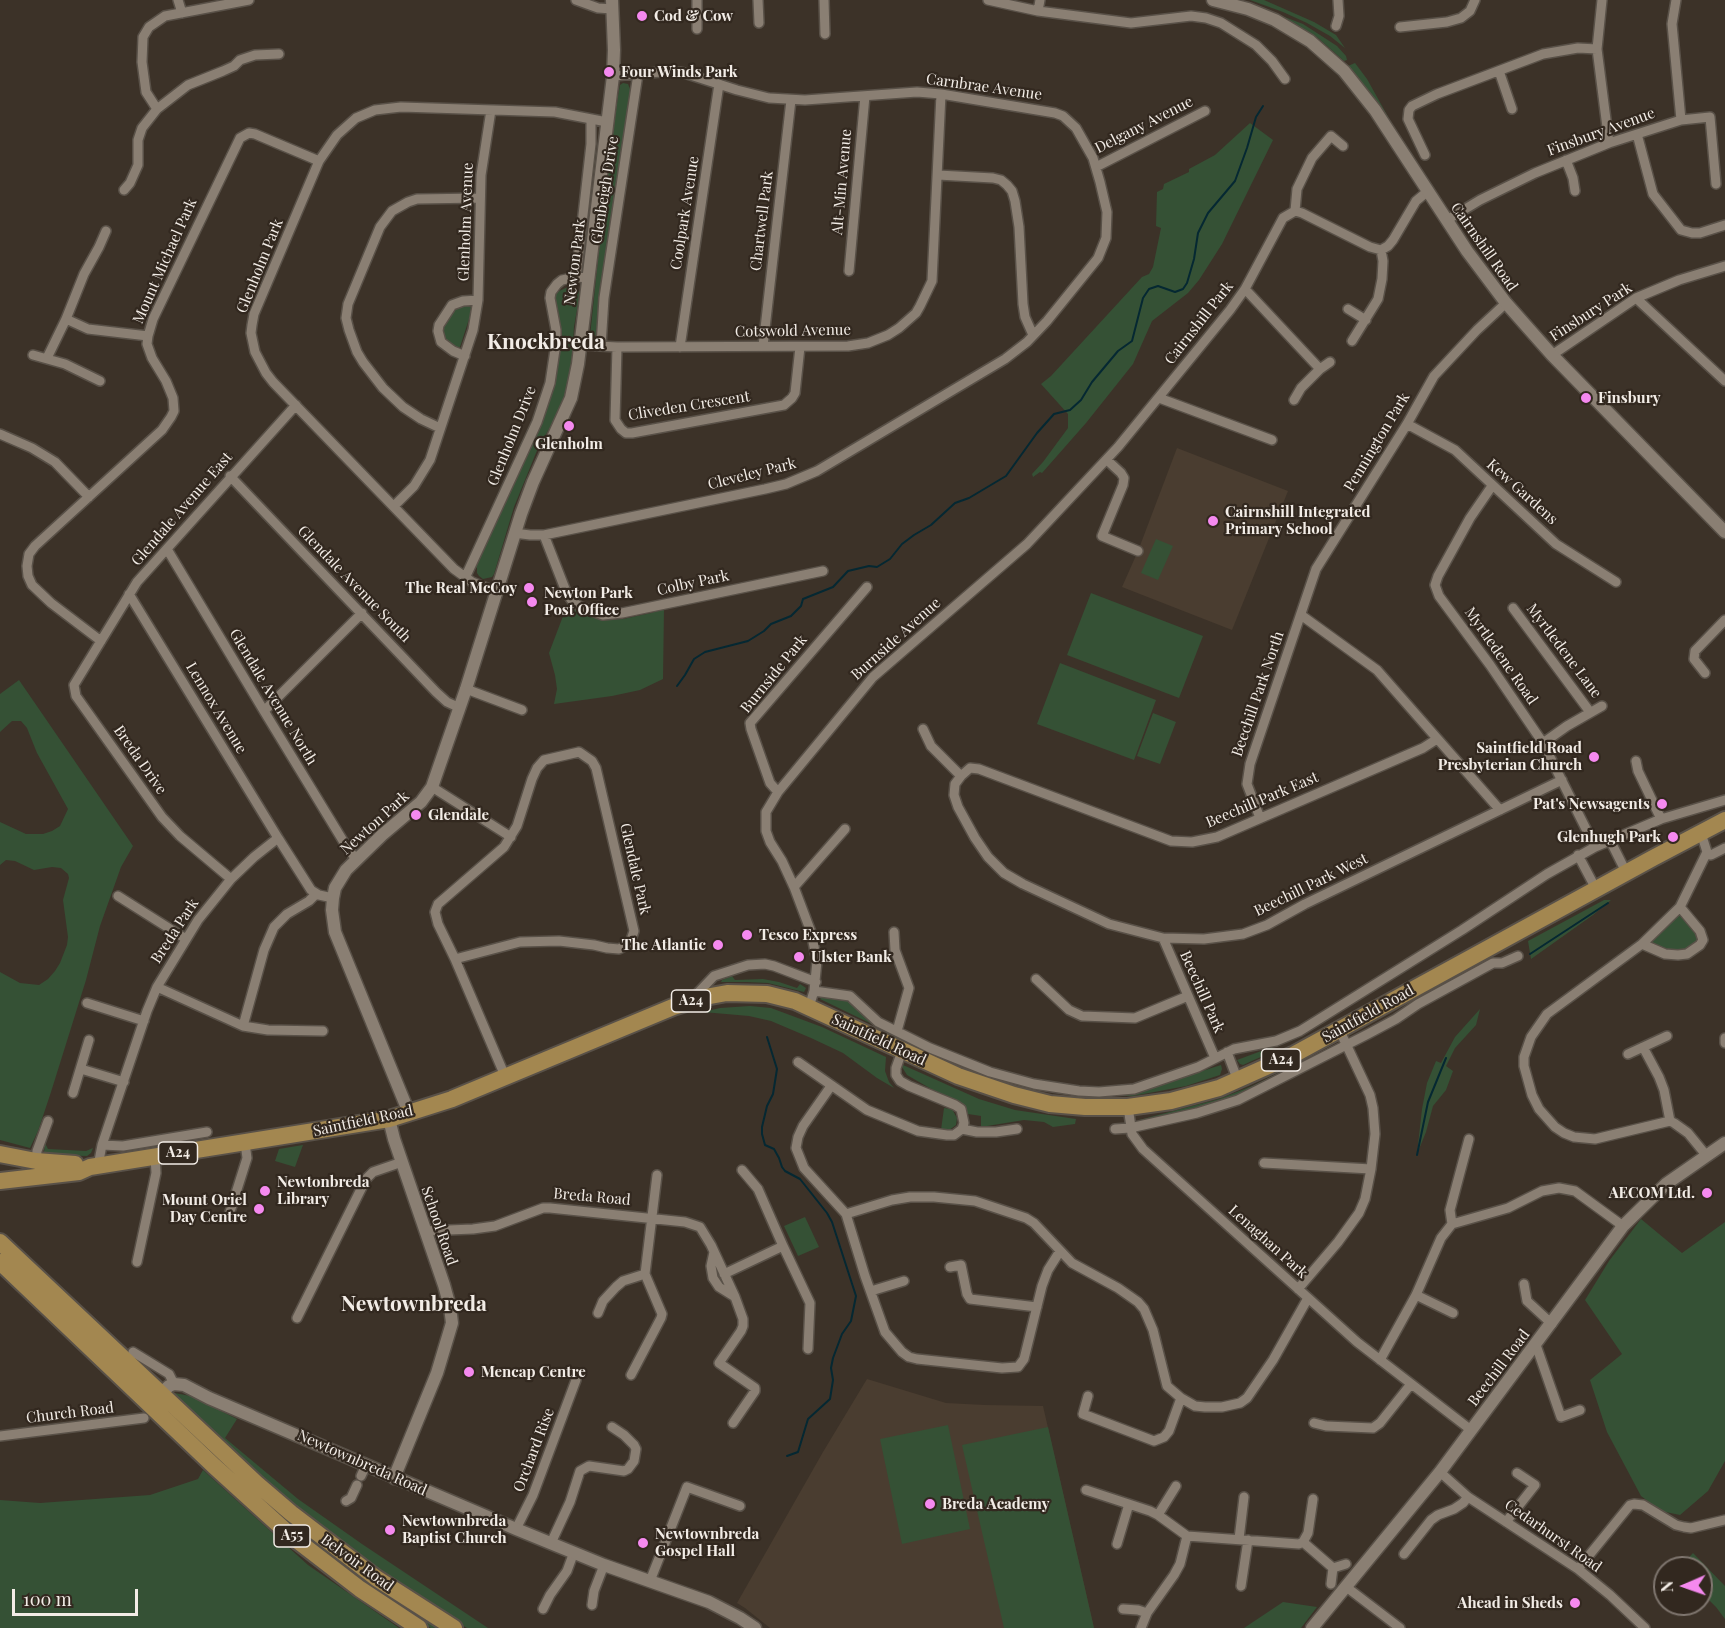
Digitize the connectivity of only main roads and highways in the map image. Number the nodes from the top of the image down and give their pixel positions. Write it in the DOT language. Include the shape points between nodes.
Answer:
graph roads {
  1 [pos="1725,820"];
  2 [pos="0,1154"];
  3 [pos="36,1170"];
  4 [pos="0,1181"];
  5 [pos="0,1242"];
  6 [pos="0,1262"];
  7 [pos="157,1400"];
  8 [pos="419,1628"];
  9 [pos="454,1628"];
  1 -- 3 [label="highway, Saintfield Road / A24" via="1596,889 1343,1037 1293,1054 1238,1081 1171,1101 1085,1107 1014,1095 902,1051 813,993 795,1001 767,994 716,994 689,1001 452,1098 389,1119 79,1172"];
  2 -- 3 [label="highway, Saintfield Road / A24"];
  3 -- 4 [label="highway, Saintfield Road / A24"];
  5 -- 7 [label="highway, Newtownbreda Road / A55"];
  6 -- 7 [label="highway, Newtownbreda Road / A55"];
  7 -- 8 [label="highway, Belvoir Road / A55" via="221,1473 290,1535"];
  7 -- 9 [label="highway, Belvoir Road / A55" via="298,1519 376,1578"];
}
